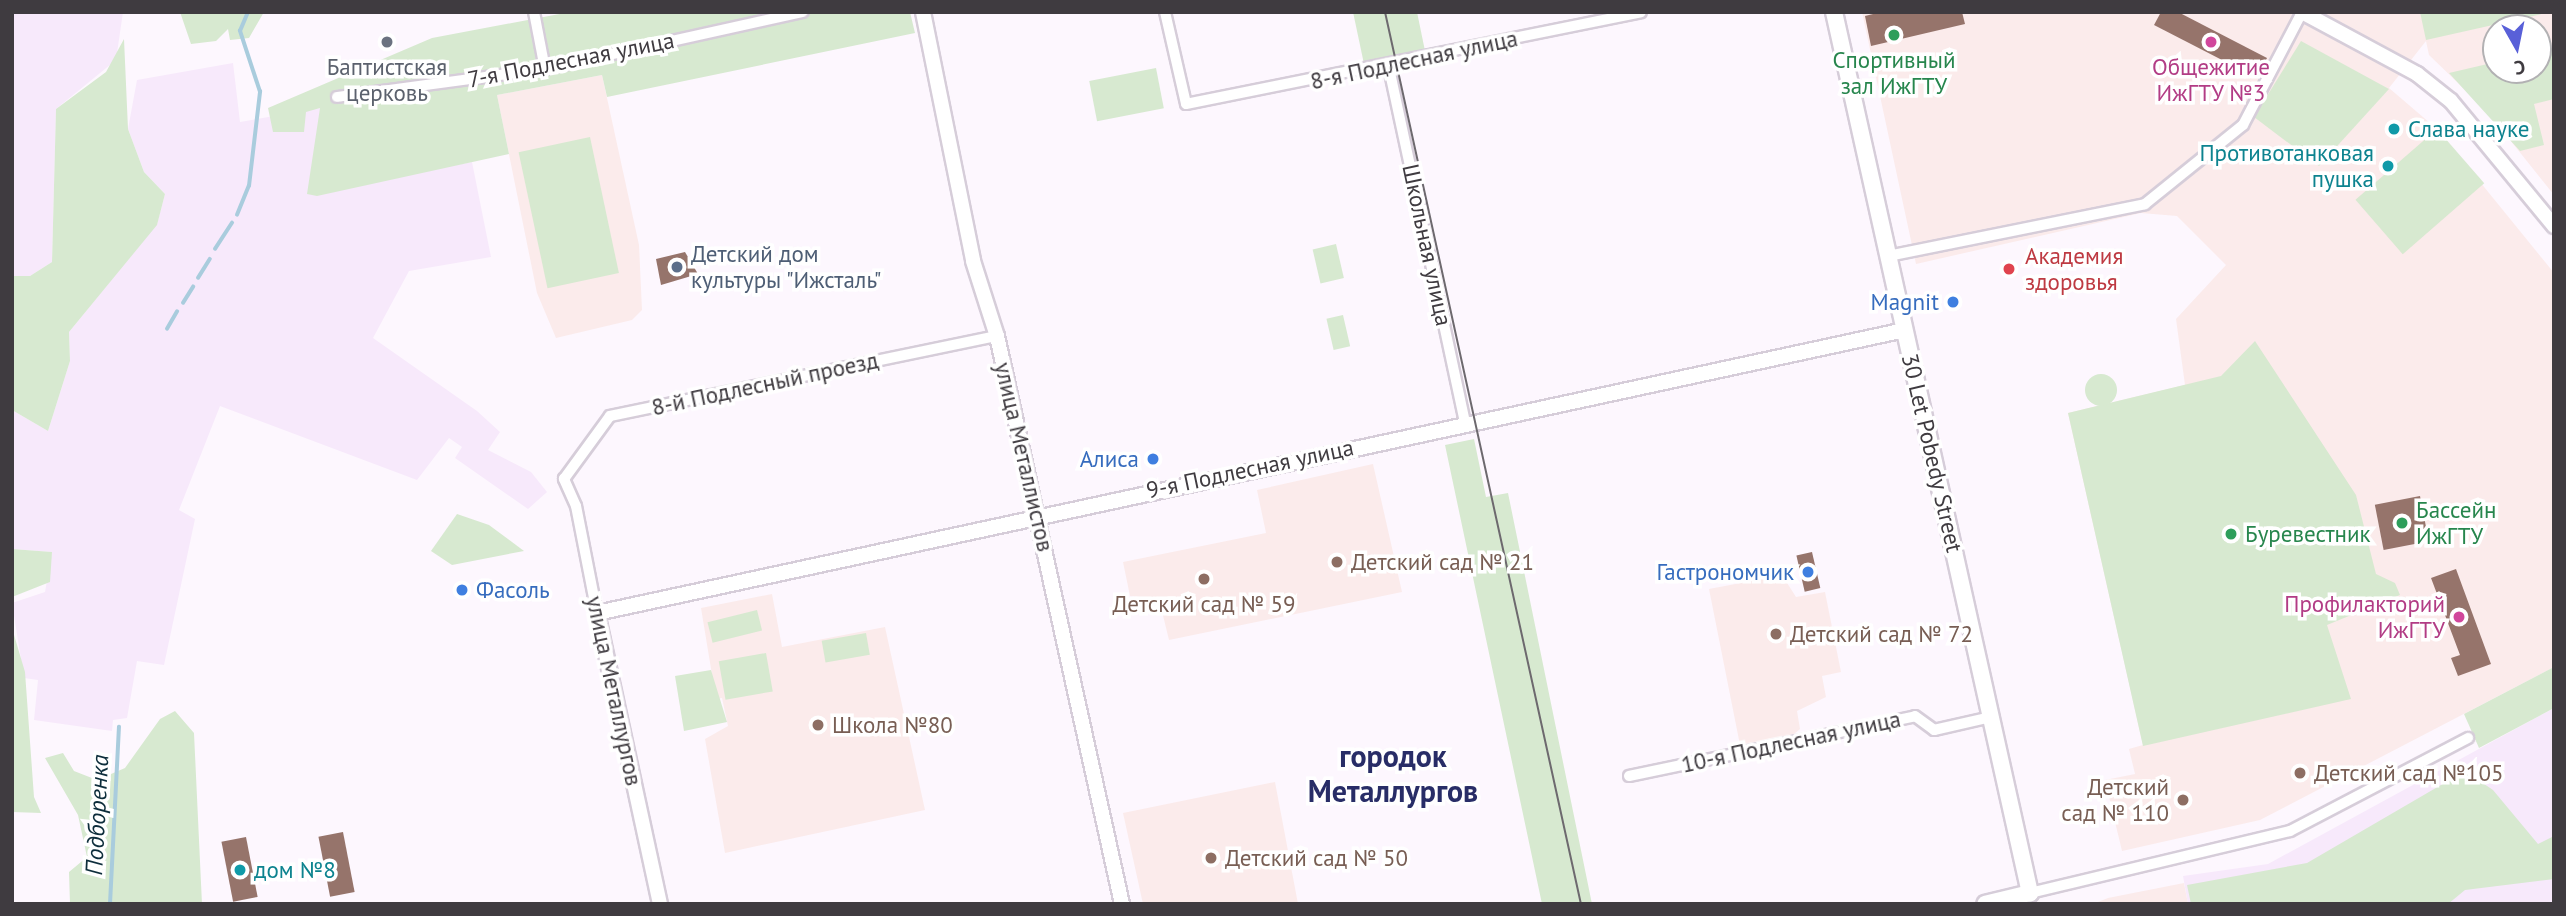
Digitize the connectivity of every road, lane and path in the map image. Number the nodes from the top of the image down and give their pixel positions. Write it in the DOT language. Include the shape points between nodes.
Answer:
graph roads {
  1 [pos="534,12"];
  2 [pos="803,12"];
  3 [pos="923,12"];
  4 [pos="1165,12"];
  5 [pos="1641,12"];
  6 [pos="1834,12"];
  7 [pos="2302,12"];
  8 [pos="1389,68"];
  9 [pos="545,69"];
  10 [pos="337,97"];
  11 [pos="2554,226"];
  12 [pos="1888,256"];
  13 [pos="1905,330"];
  14 [pos="997,336"];
  15 [pos="1465,423"];
  16 [pos="564,479"];
  17 [pos="1036,514"];
  18 [pos="597,613"];
  19 [pos="1991,717"];
  20 [pos="2468,738"];
  21 [pos="1629,776"];
  22 [pos="2030,893"];
  23 [pos="660,904"];
  24 [pos="1122,904"];
  25 [pos="1985,904"];
  1 -- 9 [label="street"];
  2 -- 9 [label="street, 7-я Подлесная улица"];
  3 -- 14 [label="street, улица Металлистов" via="972,261"];
  4 -- 8 [label="street, 8-я Подлесная улица" via="1186,104"];
  5 -- 8 [label="street, 8-я Подлесная улица"];
  6 -- 12 [label="main road, 30 Let Pobedy Street"];
  7 -- 11 [label="street" via="2417,74 2451,102"];
  7 -- 12 [label="street" via="2243,125 2145,204"];
  8 -- 15 [label="street, Школьная улица"];
  9 -- 10 [label="street, 7-я Подлесная улица"];
  12 -- 13 [label="main road, 30 Let Pobedy Street"];
  13 -- 15 [label="street, 9-я Подлесная улица"];
  13 -- 19 [label="main road, 30 Let Pobedy Street"];
  14 -- 16 [label="street, 8-й Подлесный проезд" via="610,416"];
  14 -- 17 [label="street, улица Металлистов"];
  15 -- 17 [label="street, 9-я Подлесная улица"];
  16 -- 18 [label="street, улица Металлургов" via="576,506"];
  17 -- 18 [label="street, 9-я Подлесная улица"];
  17 -- 24 [label="street, улица Металлистов"];
  18 -- 23 [label="street, улица Металлургов"];
  19 -- 21 [label="street, 10-я Подлесная улица" via="1934,730 1915,716"];
  19 -- 22 [label="main road, 30 Let Pobedy Street"];
  20 -- 22 [label="street" via="2290,831"];
  22 -- 25 [label="main road"];
}
